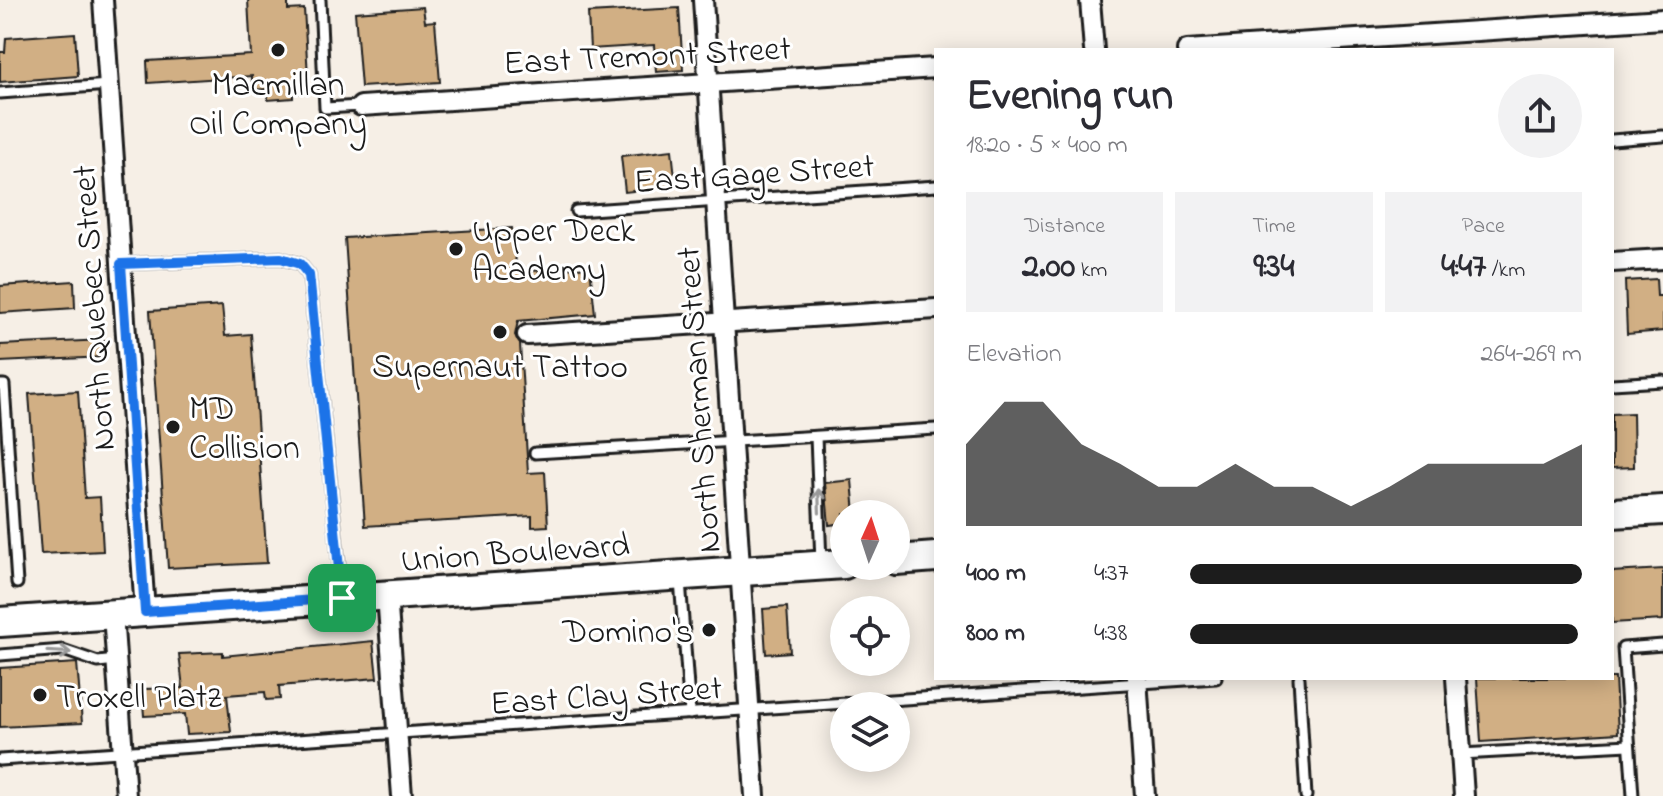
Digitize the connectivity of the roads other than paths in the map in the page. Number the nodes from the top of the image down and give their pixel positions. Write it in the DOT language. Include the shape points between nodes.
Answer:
graph roads {
  1 [pos="103,0"];
  2 [pos="320,0"];
  3 [pos="703,0"];
  4 [pos="1090,0"];
  5 [pos="1663,19"];
  6 [pos="1412,42"];
  7 [pos="1094,48"];
  8 [pos="1243,48"];
  9 [pos="934,68"];
  10 [pos="709,84"];
  11 [pos="109,85"];
  12 [pos="0,93"];
  13 [pos="361,106"];
  14 [pos="1663,136"];
  15 [pos="1614,140"];
  16 [pos="934,186"];
  17 [pos="717,201"];
  18 [pos="576,211"];
  19 [pos="1663,259"];
  20 [pos="1614,262"];
  21 [pos="121,264"];
  22 [pos="934,309"];
  23 [pos="725,323"];
  24 [pos="527,335"];
  25 [pos="1663,381"];
  26 [pos="1614,384"];
  27 [pos="0,385"];
  28 [pos="934,429"];
  29 [pos="816,437"];
  30 [pos="732,442"];
  31 [pos="535,453"];
  32 [pos="5,485"];
  33 [pos="1663,510"];
  34 [pos="1614,513"];
  35 [pos="830,542"];
  36 [pos="934,557"];
  37 [pos="910,559"];
  38 [pos="830,564"];
  39 [pos="741,571"];
  40 [pos="680,576"];
  41 [pos="17,583"];
  42 [pos="387,595"];
  43 [pos="342,598"];
  44 [pos="145,612"];
  45 [pos="113,614"];
  46 [pos="0,622"];
  47 [pos="1663,645"];
  48 [pos="0,655"];
  49 [pos="116,660"];
  50 [pos="1163,680"];
  51 [pos="1299,680"];
  52 [pos="1456,680"];
  53 [pos="1137,681"];
  54 [pos="750,710"];
  55 [pos="690,714"];
  56 [pos="397,735"];
  57 [pos="1629,745"];
  58 [pos="122,751"];
  59 [pos="1461,754"];
  60 [pos="0,760"];
  61 [pos="126,796"];
  62 [pos="402,796"];
  63 [pos="755,796"];
  64 [pos="1145,796"];
  65 [pos="1306,796"];
  66 [pos="1464,796"];
  67 [pos="1633,796"];
  1 -- 11 [label="street, North Quebec Street"];
  2 -- 13 [label="lane" via="325,108"];
  3 -- 10 [label="street, North Sherman Street"];
  4 -- 7 [label="street"];
  5 -- 6 [label="street"];
  6 -- 8 [label="street"];
  9 -- 10 [label="street, East Tremont Street"];
  10 -- 13 [label="street, East Tremont Street"];
  10 -- 17 [label="street, North Sherman Street"];
  11 -- 12 [label="lane"];
  11 -- 21 [label="street, North Quebec Street"];
  14 -- 15 [label="lane"];
  16 -- 17 [label="lane, East Gage Street"];
  17 -- 18 [label="lane, East Gage Street"];
  17 -- 23 [label="street, North Sherman Street"];
  19 -- 20 [label="street"];
  21 -- 43 [label="lane" via="281,258 300,264 309,275"];
  21 -- 44 [label="street, North Quebec Street"];
  22 -- 23 [label="street"];
  23 -- 24 [label="street"];
  23 -- 30 [label="street, North Sherman Street"];
  25 -- 26 [label="lane"];
  27 -- 32 [label="lane"];
  28 -- 29 [label="lane"];
  29 -- 30 [label="lane"];
  35 -- 29 [label="lane, one-way"];
  30 -- 31 [label="lane"];
  30 -- 39 [label="street, North Sherman Street"];
  32 -- 41 [label="lane"];
  33 -- 34 [label="main road"];
  36 -- 37 [label="main road"];
  38 -- 39 [label="main road, Union Boulevard"];
  39 -- 40 [label="main road, Union Boulevard"];
  39 -- 54 [label="street, North Sherman Street"];
  40 -- 42 [label="main road, Union Boulevard"];
  40 -- 55 [label="lane"];
  42 -- 43 [label="main road, Union Boulevard"];
  42 -- 56 [label="street"];
  43 -- 44 [label="main road, Union Boulevard"];
  44 -- 45 [label="main road, Union Boulevard"];
  45 -- 46 [label="main road, Union Boulevard"];
  45 -- 49 [label="street"];
  47 -- 57 [label="lane" via="1623,648"];
  48 -- 49 [label="lane, one-way" via="63,650 98,662"];
  49 -- 58 [label="street"];
  50 -- 53 [label="lane, East Clay Street"];
  51 -- 65 [label="lane"];
  52 -- 59 [label="street"];
  53 -- 54 [label="lane, East Clay Street"];
  53 -- 64 [label="street"];
  54 -- 55 [label="lane, East Clay Street"];
  54 -- 63 [label="street, North Sherman Street"];
  55 -- 56 [label="lane, East Clay Street"];
  56 -- 58 [label="lane, East Clay Street"];
  56 -- 62 [label="street"];
  57 -- 59 [label="lane"];
  57 -- 67 [label="lane"];
  58 -- 60 [label="lane, East Clay Street"];
  58 -- 61 [label="street"];
  59 -- 66 [label="street"];
}
